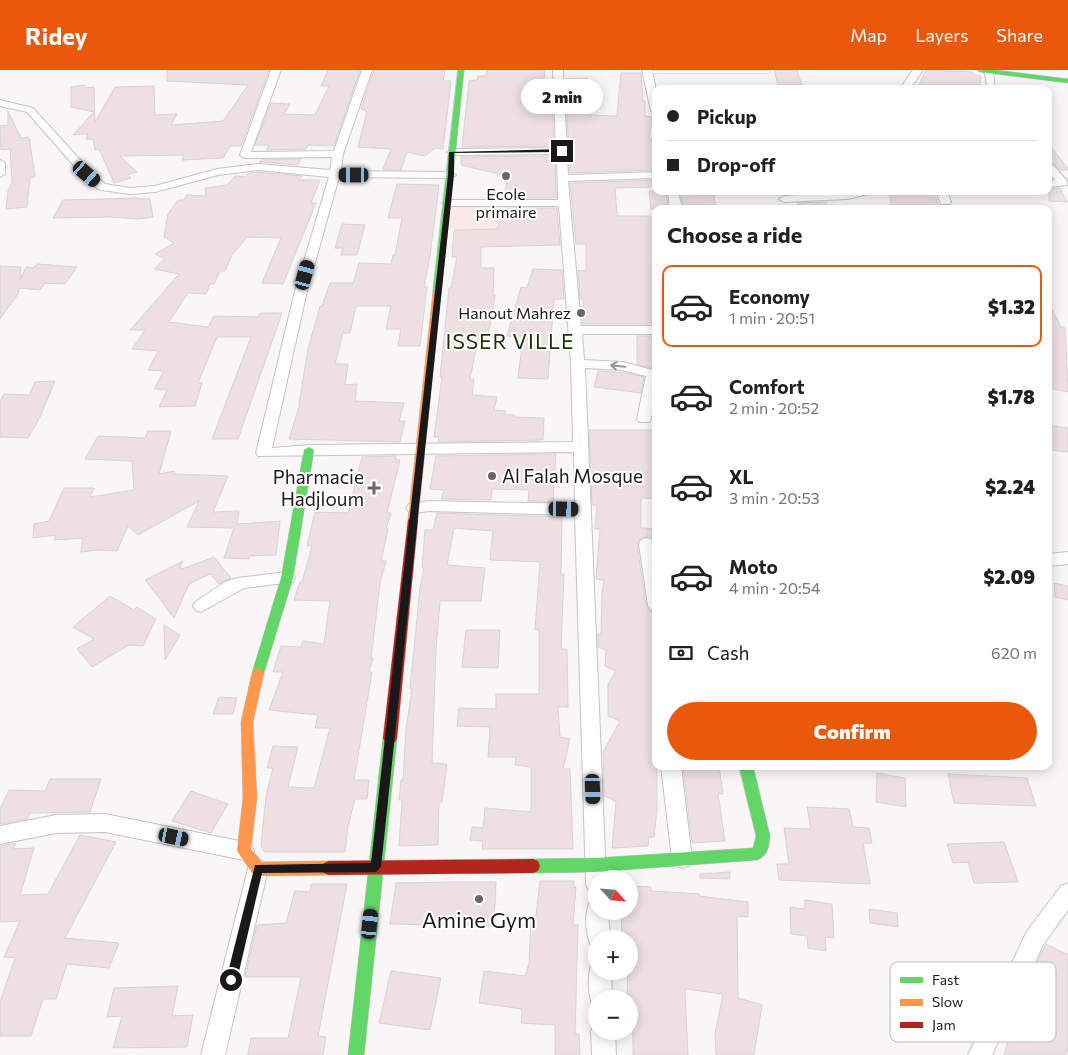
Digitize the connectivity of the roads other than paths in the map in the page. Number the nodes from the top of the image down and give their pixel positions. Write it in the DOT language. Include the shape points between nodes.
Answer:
graph roads {
  1 [pos="276,70"];
  2 [pos="367,70"];
  3 [pos="461,70"];
  4 [pos="558,70"];
  5 [pos="918,70"];
  6 [pos="984,70"];
  7 [pos="649,71"];
  8 [pos="769,72"];
  9 [pos="1068,81"];
  10 [pos="658,85"];
  11 [pos="908,85"];
  12 [pos="991,85"];
  13 [pos="652,88"];
  14 [pos="0,103"];
  15 [pos="562,151"];
  16 [pos="452,152"];
  17 [pos="338,154"];
  18 [pos="0,163"];
  19 [pos="1052,170"];
  20 [pos="0,174"];
  21 [pos="335,174"];
  22 [pos="451,175"];
  23 [pos="652,175"];
  24 [pos="564,178"];
  25 [pos="1052,184"];
  26 [pos="851,195"];
  27 [pos="785,200"];
  28 [pos="564,202"];
  29 [pos="448,203"];
  30 [pos="576,330"];
  31 [pos="652,330"];
  32 [pos="578,364"];
  33 [pos="652,373"];
  34 [pos="652,387"];
  35 [pos="644,420"];
  36 [pos="581,447"];
  37 [pos="421,449"];
  38 [pos="309,450"];
  39 [pos="414,508"];
  40 [pos="584,510"];
  41 [pos="647,544"];
  42 [pos="1068,558"];
  43 [pos="1052,560"];
  44 [pos="287,578"];
  45 [pos="652,578"];
  46 [pos="201,606"];
  47 [pos="671,770"];
  48 [pos="747,770"];
  49 [pos="0,835"];
  50 [pos="244,852"];
  51 [pos="682,859"];
  52 [pos="595,865"];
  53 [pos="376,867"];
  54 [pos="258,869"];
  55 [pos="595,870"];
  56 [pos="1068,892"];
  57 [pos="1024,962"];
  58 [pos="603,1040"];
  59 [pos="986,1042"];
  60 [pos="214,1055"];
  61 [pos="356,1055"];
  62 [pos="604,1055"];
  63 [pos="980,1055"];
  1 -- 17 [label="street" via="245,155"];
  2 -- 17 [label="street"];
  3 -- 16 [label="street"];
  4 -- 15 [label="street"];
  5 -- 11 [label="street"];
  6 -- 9 [label="street"];
  6 -- 12 [label="street"];
  7 -- 8 [label="lane"];
  7 -- 10 [label="street"];
  7 -- 13 [label="street"];
  14 -- 21 [label="street" via="30,110 102,187 130,191 155,189 217,172 258,167"];
  15 -- 16 [label="street"];
  15 -- 24 [label="street"];
  16 -- 22 [label="street"];
  17 -- 21 [label="street"];
  18 -- 20 [label="street"];
  19 -- 25 [label="street" via="1063,183"];
  21 -- 22 [label="street"];
  21 -- 38 [label="street" via="301,291 263,453"];
  22 -- 29 [label="street"];
  23 -- 24 [label="street"];
  24 -- 28 [label="street"];
  26 -- 27 [label="street"];
  28 -- 29 [label="street"];
  28 -- 30 [label="street"];
  29 -- 37 [label="street"];
  30 -- 31 [label="street"];
  30 -- 32 [label="street"];
  33 -- 32 [label="street, one-way" via="623,366"];
  32 -- 36 [label="street"];
  34 -- 35 [label="street"];
  36 -- 37 [label="street"];
  36 -- 40 [label="street"];
  37 -- 38 [label="street"];
  37 -- 39 [label="street"];
  38 -- 44 [label="street"];
  39 -- 40 [label="street"];
  39 -- 53 [label="street"];
  40 -- 52 [label="street"];
  41 -- 45 [label="street"];
  42 -- 43 [label="street"];
  44 -- 46 [label="street" via="243,582"];
  44 -- 50 [label="street" via="257,675 247,722 250,798"];
  47 -- 51 [label="street"];
  48 -- 51 [label="street" via="763,836 762,847 757,854"];
  49 -- 50 [label="street" via="56,824 105,823"];
  50 -- 54 [label="street"];
  51 -- 52 [label="street"];
  52 -- 53 [label="street"];
  52 -- 55 [label="street"];
  53 -- 54 [label="street"];
  53 -- 61 [label="street"];
  54 -- 60 [label="street"];
  56 -- 57 [label="street" via="1035,938"];
  58 -- 62 [label="street"];
  59 -- 63 [label="street"];
}
